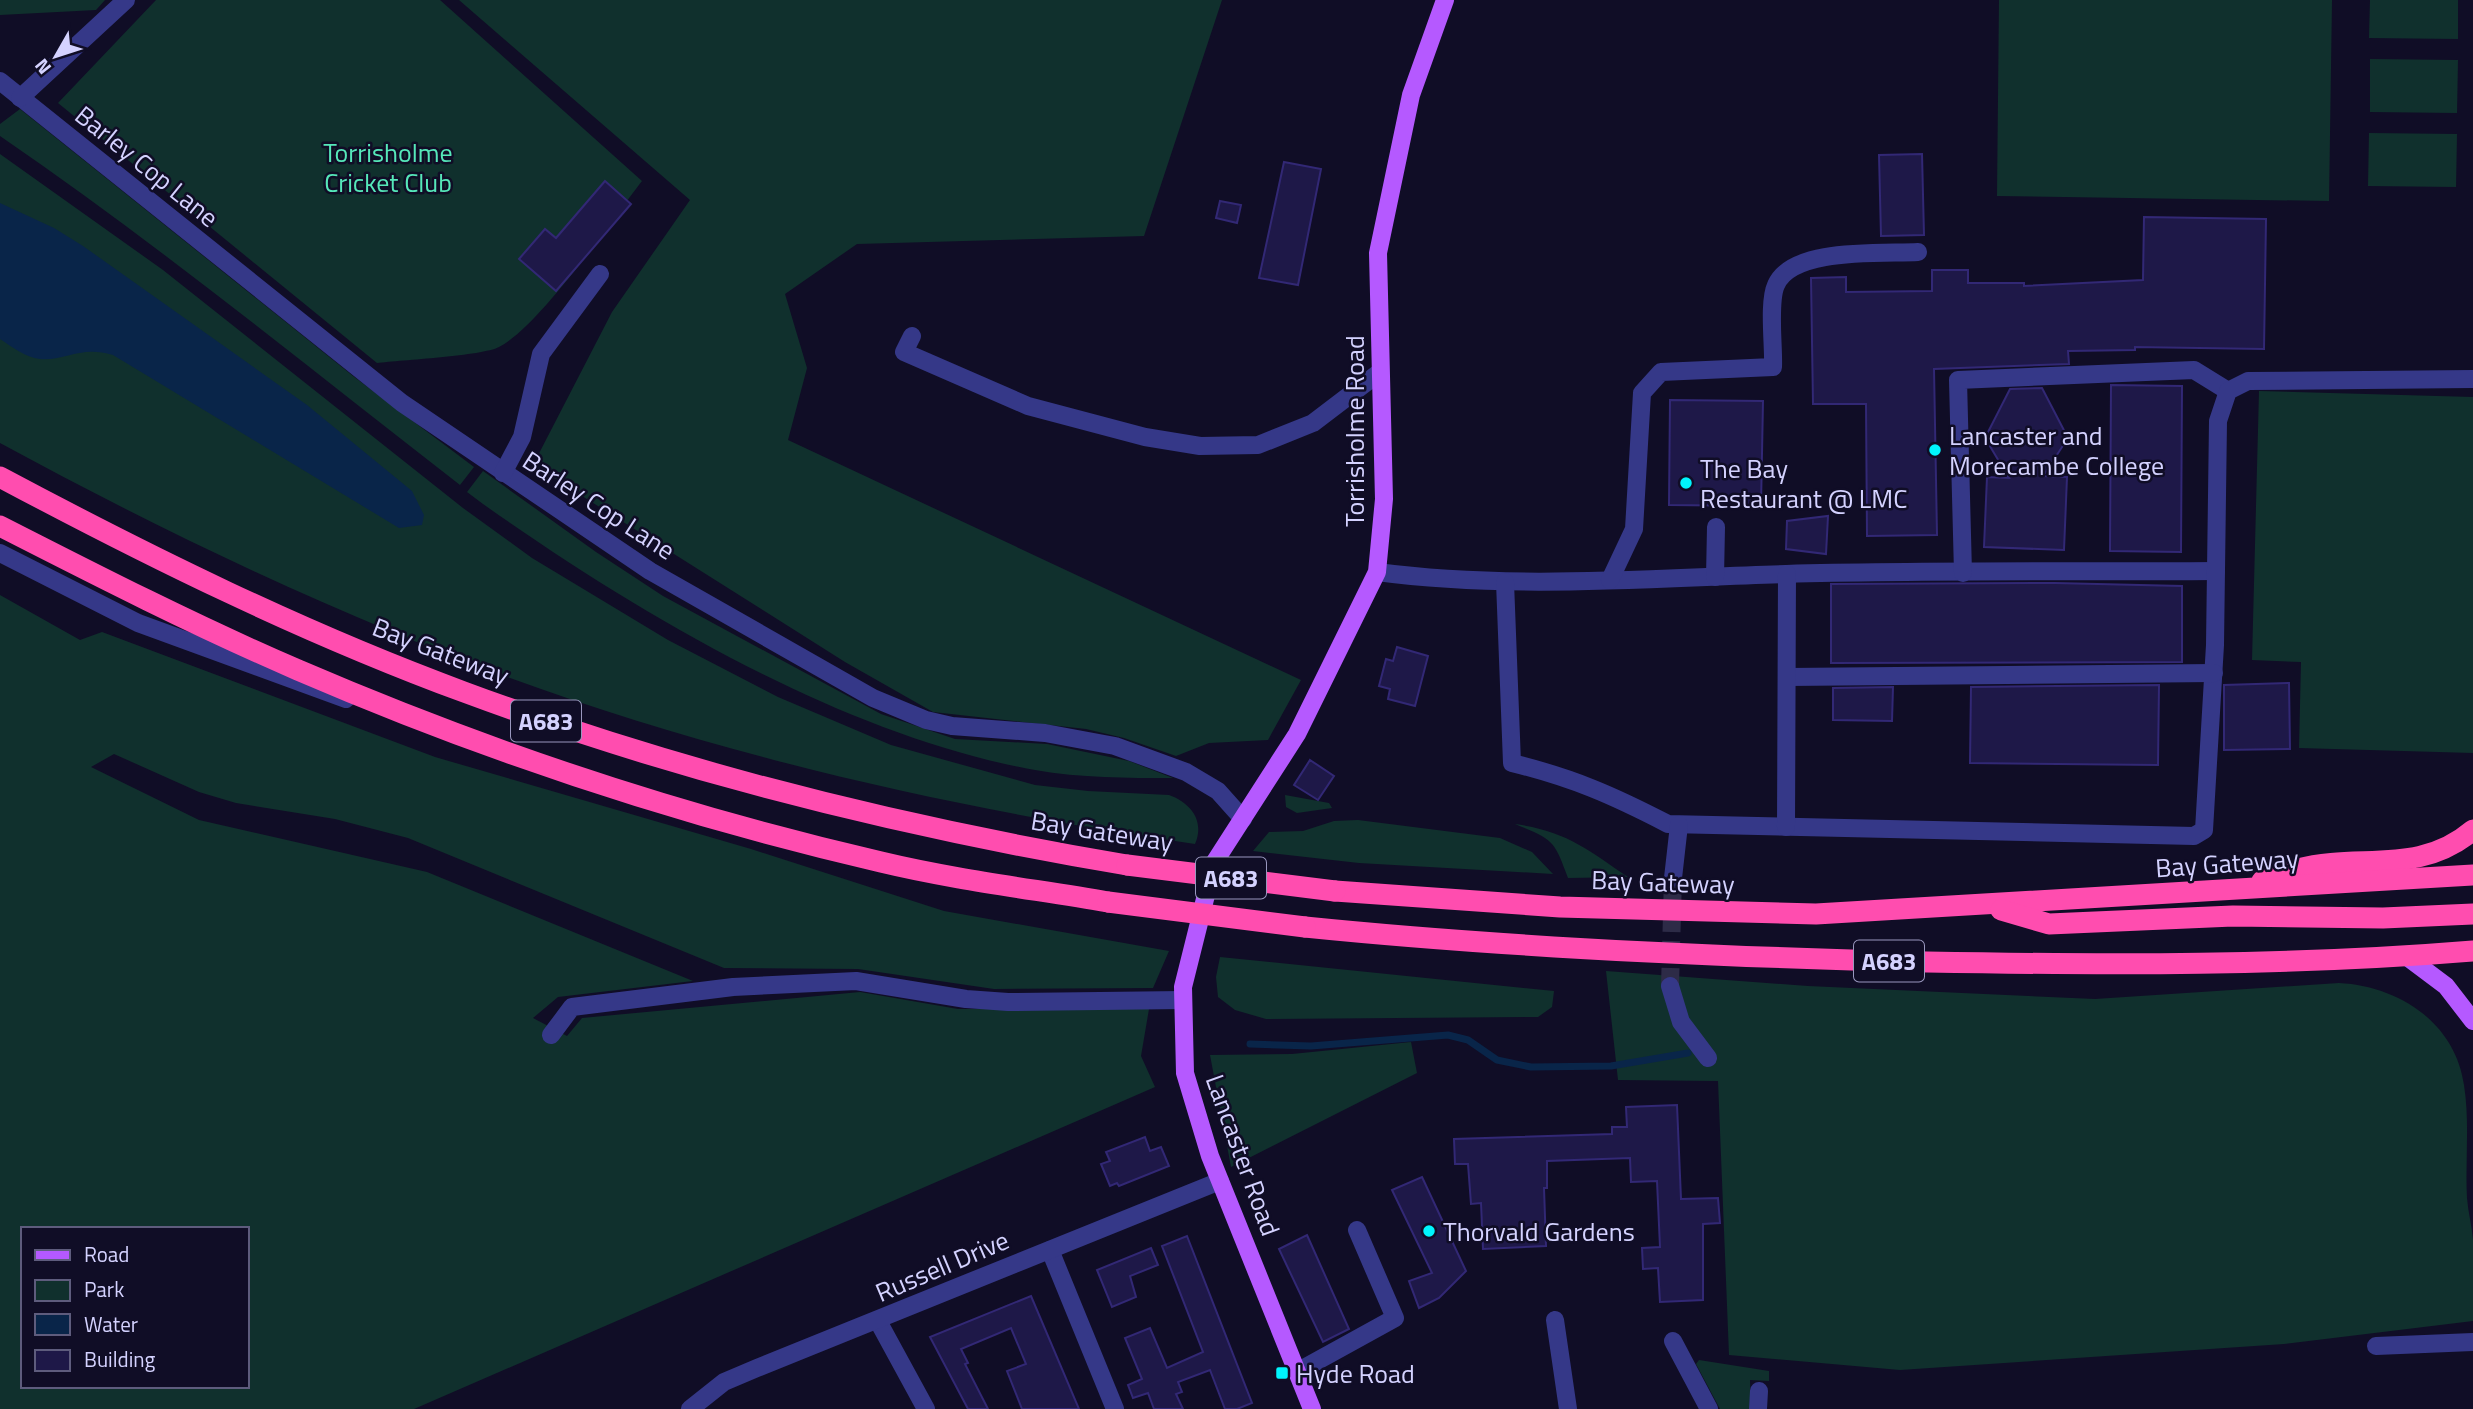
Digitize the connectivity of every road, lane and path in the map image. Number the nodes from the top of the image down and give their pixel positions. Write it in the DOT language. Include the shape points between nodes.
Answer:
graph roads {
  1 [pos="126,0"];
  2 [pos="1445,0"];
  3 [pos="0,81"];
  4 [pos="20,98"];
  5 [pos="1918,252"];
  6 [pos="600,274"];
  7 [pos="905,351"];
  8 [pos="1380,372"];
  9 [pos="2473,379"];
  10 [pos="2228,391"];
  11 [pos="503,473"];
  12 [pos="0,477"];
  13 [pos="0,526"];
  14 [pos="1716,527"];
  15 [pos="0,553"];
  16 [pos="2216,571"];
  17 [pos="1377,572"];
  18 [pos="1963,573"];
  19 [pos="1787,574"];
  20 [pos="1715,578"];
  21 [pos="1610,580"];
  22 [pos="1505,582"];
  23 [pos="2214,673"];
  24 [pos="1787,677"];
  25 [pos="466,738"];
  26 [pos="1679,825"];
  27 [pos="1238,826"];
  28 [pos="1787,827"];
  29 [pos="2473,830"];
  30 [pos="2473,875"];
  31 [pos="1673,878"];
  32 [pos="2237,890"];
  33 [pos="1989,906"];
  34 [pos="2473,914"];
  35 [pos="2473,951"];
  36 [pos="2406,956"];
  37 [pos="1670,986"];
  38 [pos="1183,1000"];
  39 [pos="2473,1021"];
  40 [pos="551,1035"];
  41 [pos="1708,1058"];
  42 [pos="1220,1181"];
  43 [pos="1357,1230"];
  44 [pos="1050,1250"];
  45 [pos="1555,1320"];
  46 [pos="878,1321"];
  47 [pos="1672,1341"];
  48 [pos="2473,1342"];
  49 [pos="2376,1346"];
  50 [pos="1297,1372"];
  51 [pos="690,1409"];
  52 [pos="926,1409"];
  53 [pos="1115,1409"];
  54 [pos="1312,1409"];
  55 [pos="1568,1409"];
  56 [pos="1709,1409"];
  1 -- 4 [label="street"];
  2 -- 8 [label="main road, Torrisholme Road" via="1411,96 1378,253"];
  3 -- 4 [label="street, Barley Cop Lane"];
  4 -- 11 [label="street, Barley Cop Lane" via="402,403"];
  5 -- 21 [label="street" via="1827,257 1801,262 1782,274 1774,288 1773,367 1661,372 1642,393 1634,529"];
  6 -- 11 [label="street" via="541,354 522,437"];
  7 -- 8 [label="street" via="1028,406 1145,438 1200,446 1269,441 1312,423"];
  8 -- 17 [label="main road, Torrisholme Road" via="1384,499"];
  9 -- 10 [label="street" via="2248,381"];
  10 -- 16 [label="street" via="2218,421"];
  10 -- 18 [label="street" via="2194,370 1958,380"];
  11 -- 27 [label="street, Barley Cop Lane" via="650,571 873,698 952,726 1076,737 1140,754 1218,791"];
  12 -- 33 [label="highway, Bay Gateway / A683, bridge" via="238,597 463,692 796,797 1014,846 1335,891 1560,907 1816,914"];
  13 -- 25 [label="highway, A683" via="149,603"];
  14 -- 20 [label="street"];
  15 -- 25 [label="street" via="138,623 295,683"];
  16 -- 18 [label="street"];
  16 -- 23 [label="street"];
  17 -- 22 [label="street"];
  17 -- 27 [label="main road, Torrisholme Road" via="1297,734"];
  18 -- 19 [label="street"];
  19 -- 20 [label="street"];
  19 -- 24 [label="street"];
  20 -- 21 [label="street"];
  21 -- 22 [label="street"];
  22 -- 26 [label="street" via="1512,763 1599,789 1668,824"];
  23 -- 24 [label="street"];
  23 -- 28 [label="street" via="2204,830 2194,836"];
  24 -- 28 [label="street"];
  25 -- 36 [label="highway, A683, bridge" via="662,804 884,863 1108,902 1305,927 1566,950 1753,958 2120,965"];
  26 -- 28 [label="street"];
  26 -- 31 [label="street"];
  27 -- 38 [label="main road, Lancaster Road" via="1214,863 1190,951"];
  29 -- 32 [label="highway" via="2447,850 2419,858 2299,868"];
  30 -- 32 [label="highway, Bay Gateway / A683"];
  32 -- 33 [label="highway, Bay Gateway / A683"];
  33 -- 34 [label="highway" via="2049,924 2233,916"];
  35 -- 36 [label="highway, A683"];
  36 -- 39 [label="main road" via="2446,986"];
  37 -- 41 [label="street" via="1681,1023"];
  38 -- 40 [label="street" via="1008,1002 856,981 733,987 572,1007"];
  38 -- 42 [label="main road, Lancaster Road" via="1185,1073"];
  42 -- 44 [label="street, Russell Drive"];
  42 -- 50 [label="main road, Lancaster Road"];
  43 -- 50 [label="street" via="1395,1318"];
  44 -- 46 [label="street, Russell Drive"];
  44 -- 53 [label="street"];
  45 -- 55 [label="street"];
  46 -- 51 [label="street, Russell Drive" via="724,1382"];
  46 -- 52 [label="street"];
  47 -- 56 [label="street"];
  48 -- 49 [label="street"];
  50 -- 54 [label="main road, Lancaster Road"];
}
